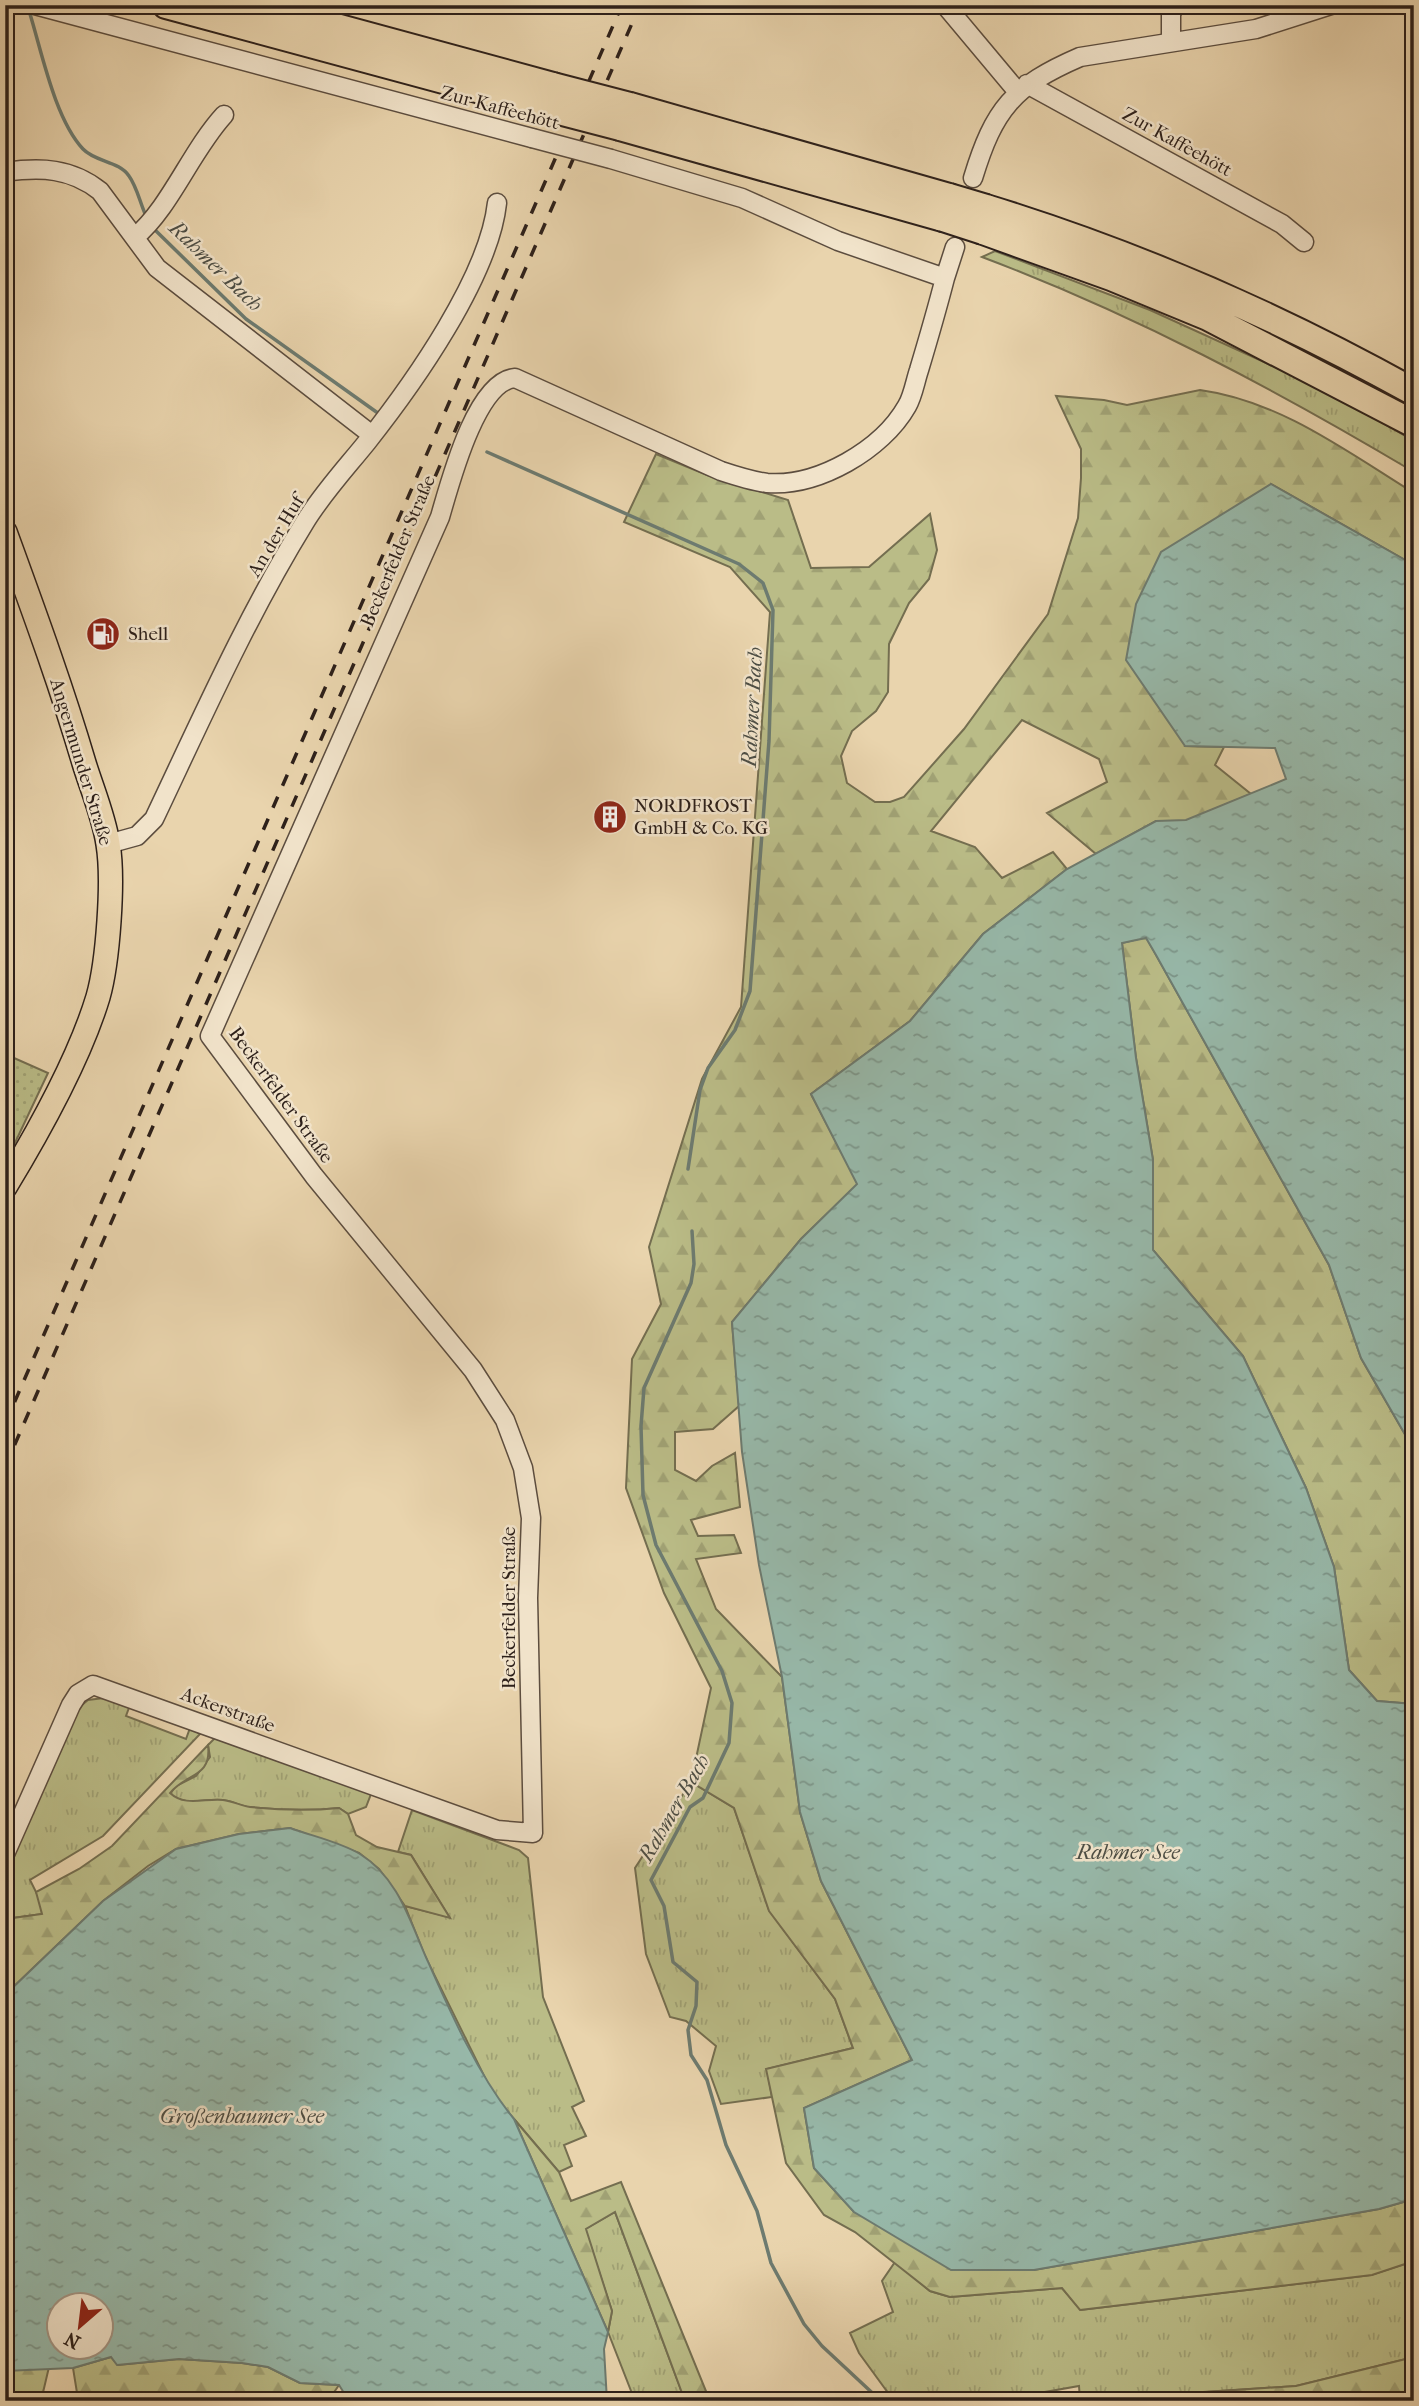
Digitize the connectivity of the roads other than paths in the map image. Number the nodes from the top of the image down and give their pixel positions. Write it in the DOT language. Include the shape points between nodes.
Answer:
graph roads {
  1 [pos="35,5"];
  2 [pos="166,5"];
  3 [pos="945,5"];
  4 [pos="1176,5"];
  5 [pos="1331,5"];
  6 [pos="259,6"];
  7 [pos="1171,42"];
  8 [pos="1022,88"];
  9 [pos="550,97"];
  10 [pos="224,116"];
  11 [pos="5,172"];
  12 [pos="973,178"];
  13 [pos="497,203"];
  14 [pos="984,220"];
  15 [pos="139,234"];
  16 [pos="1304,242"];
  17 [pos="955,247"];
  18 [pos="945,278"];
  19 [pos="1414,391"];
  20 [pos="381,423"];
  21 [pos="1414,424"];
  22 [pos="5,532"];
  23 [pos="108,844"];
  24 [pos="5,1187"];
  25 [pos="533,1833"];
  26 [pos="5,1854"];
  1 -- 18 [label="street, Zur Kaffeehött, bridge" via="742,198 838,241"];
  2 -- 9 [label="highway"];
  3 -- 8 [label="street"];
  4 -- 7 [label="street" via="1171,13"];
  5 -- 7 [label="street" via="1256,29"];
  6 -- 9 [label="highway"];
  7 -- 8 [label="street" via="1080,57"];
  8 -- 12 [label="street" via="1006,103"];
  8 -- 16 [label="street, Zur Kaffeehött" via="1282,224"];
  9 -- 14 [label="highway, bridge"];
  10 -- 15 [label="street" via="205,135"];
  11 -- 15 [label="street" via="30,169 79,176 100,191"];
  13 -- 20 [label="street, An der Huf" via="495,225 473,278 439,340"];
  14 -- 19 [label="highway" via="1111,248 1222,294"];
  14 -- 21 [label="highway" via="1208,317"];
  15 -- 20 [label="street" via="158,268 178,285"];
  17 -- 18 [label="street"];
  18 -- 25 [label="street, Beckerfelder Straße" via="907,406 882,437 863,451 840,466 807,478 770,483 721,471 515,378 495,386 470,428 440,517 210,1036 314,1175 473,1370 505,1420 523,1468 531,1518 528,1598"];
  20 -- 23 [label="street, An der Huf" via="305,520 154,819 137,836"];
  22 -- 23 [label="main road, Angermunder Straße" via="70,717"];
  23 -- 24 [label="main road, Angermunder Straße" via="111,882 98,996 66,1072"];
  25 -- 26 [label="street, Ackerstraße" via="497,1830 93,1685 71,1705"];
}
